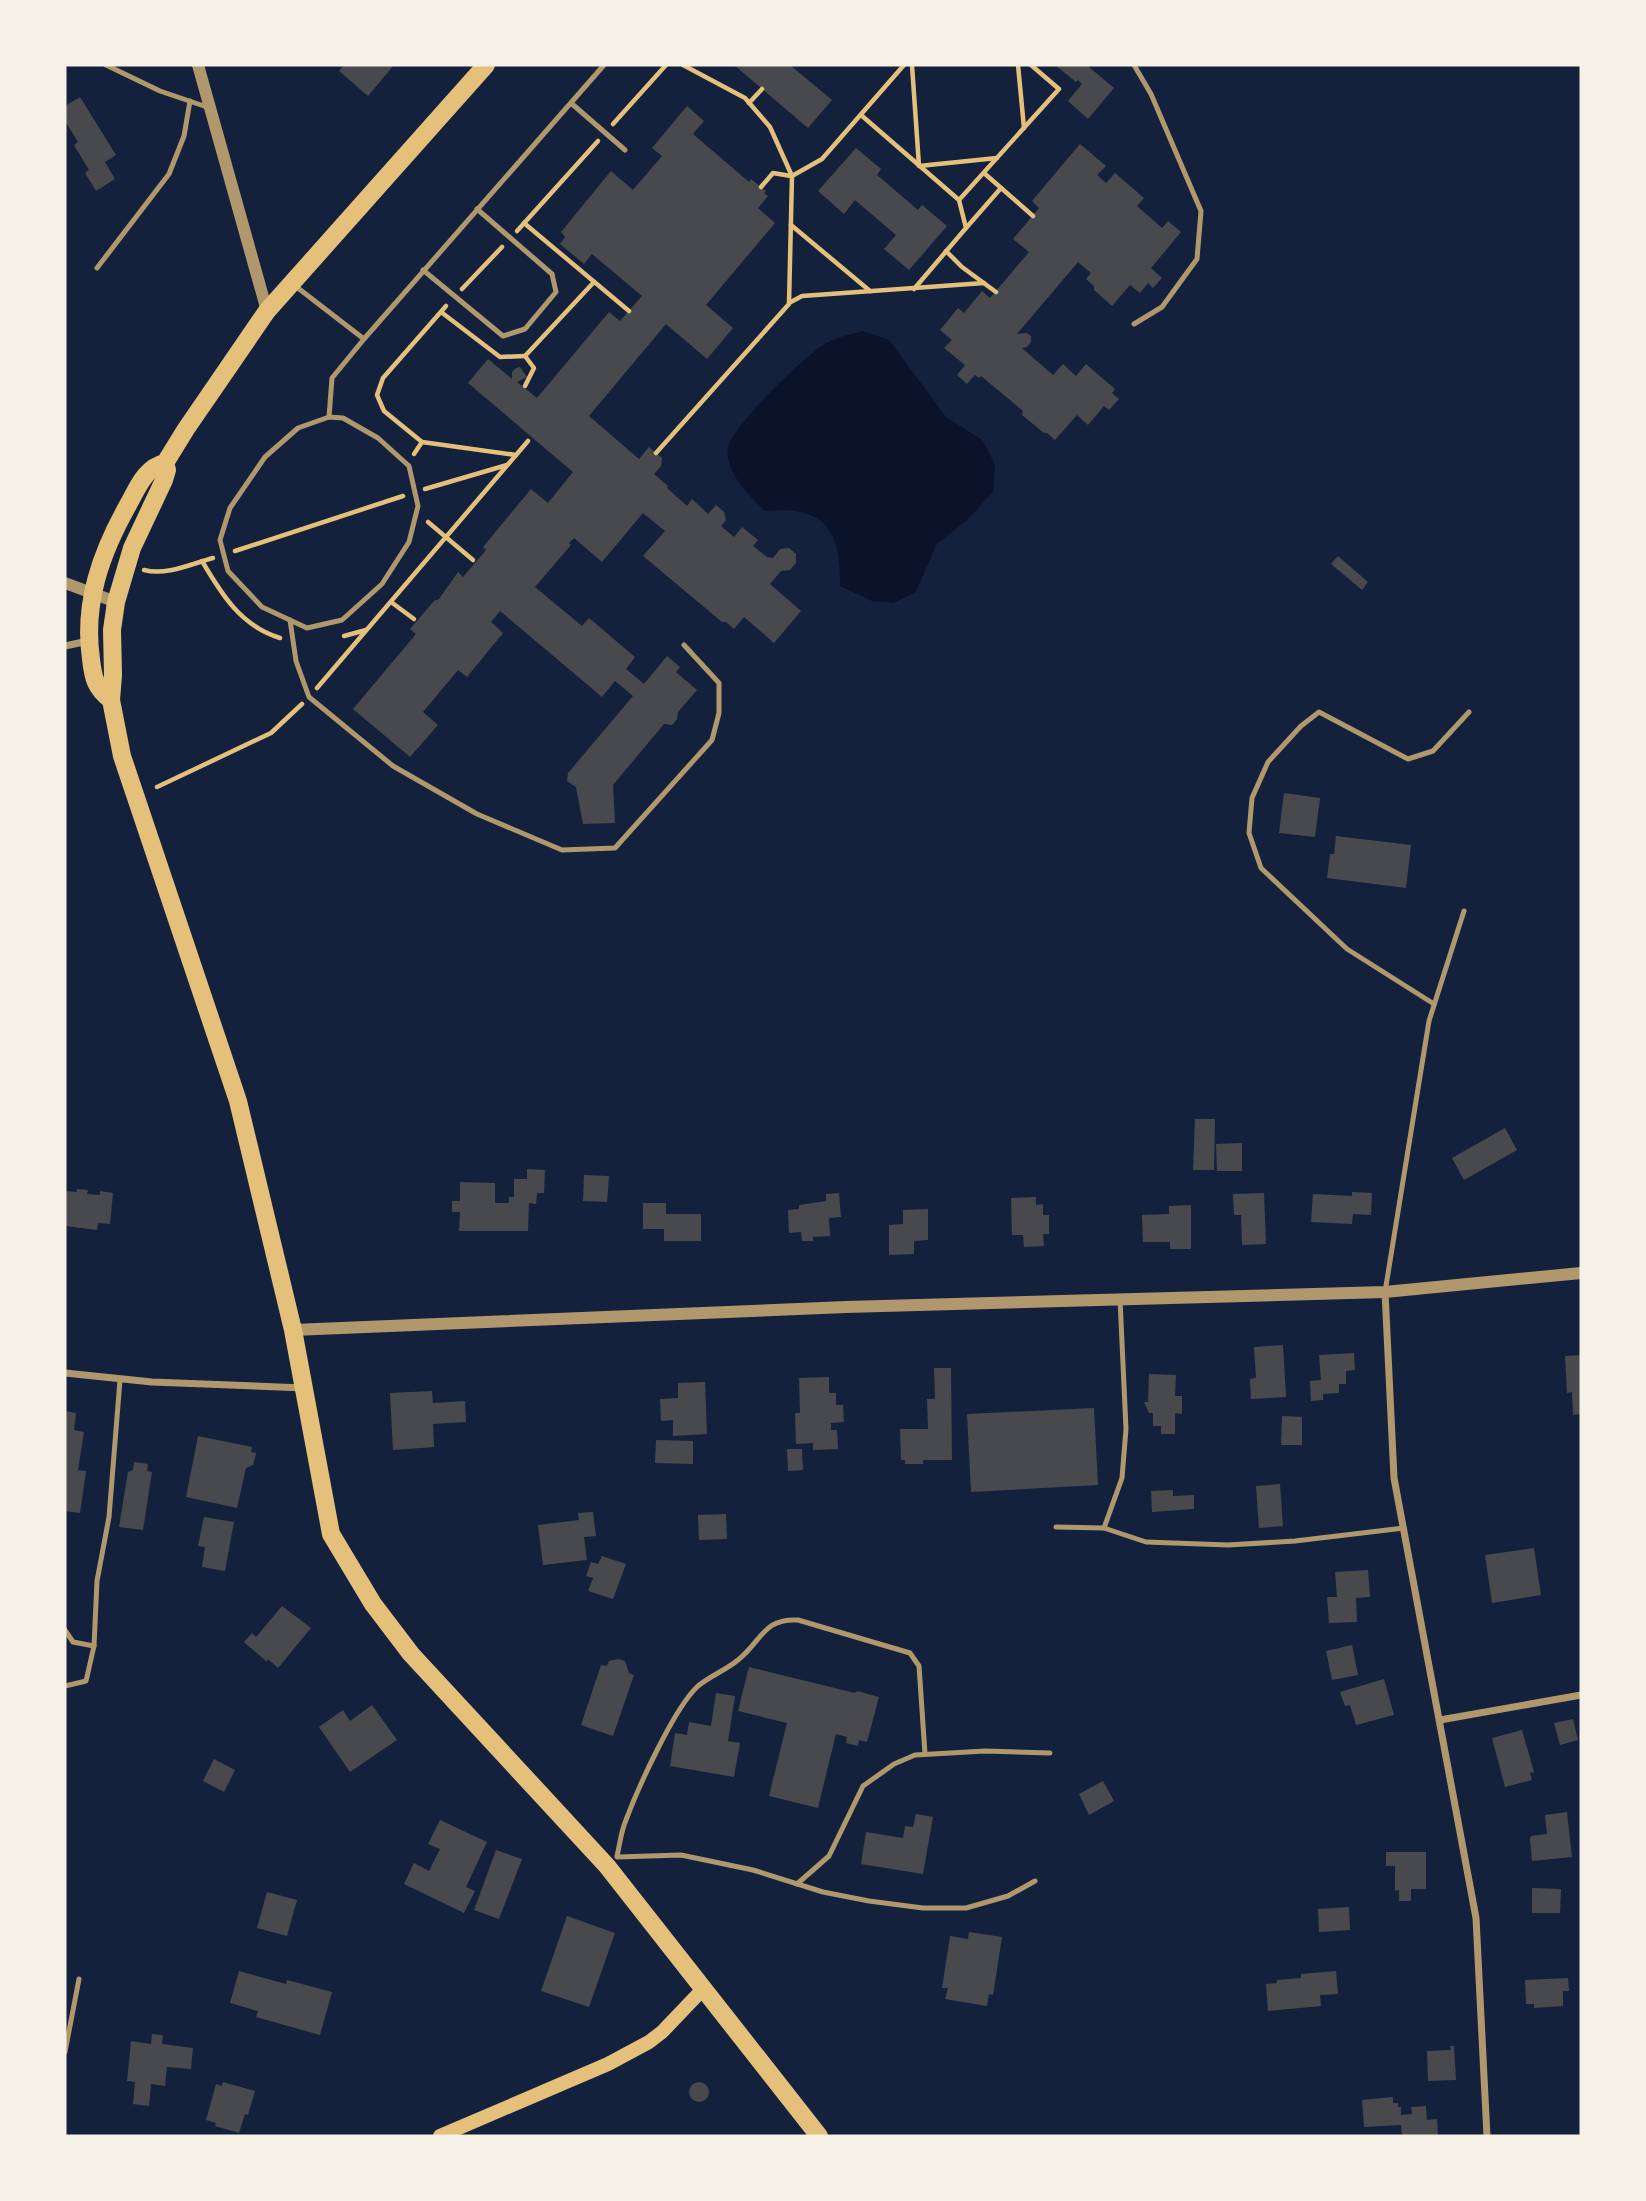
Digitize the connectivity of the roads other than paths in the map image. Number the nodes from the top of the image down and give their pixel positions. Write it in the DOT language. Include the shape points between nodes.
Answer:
graph roads {
  1 [pos="106,65"];
  2 [pos="198,65"];
  3 [pos="486,65"];
  4 [pos="604,65"];
  5 [pos="1135,65"];
  6 [pos="190,102"];
  7 [pos="570,103"];
  8 [pos="210,108"];
  9 [pos="625,150"];
  10 [pos="477,209"];
  11 [pos="97,268"];
  12 [pos="424,270"];
  13 [pos="291,283"];
  14 [pos="267,311"];
  15 [pos="1133,324"];
  16 [pos="364,339"];
  17 [pos="329,417"];
  18 [pos="165,463"];
  19 [pos="65,583"];
  20 [pos="92,593"];
  21 [pos="116,602"];
  22 [pos="290,620"];
  23 [pos="88,641"];
  24 [pos="684,645"];
  25 [pos="65,646"];
  26 [pos="111,700"];
  27 [pos="1469,712"];
  28 [pos="1464,911"];
  29 [pos="1434,1004"];
  30 [pos="1581,1273"];
  31 [pos="1385,1292"];
  32 [pos="1120,1299"];
  33 [pos="293,1330"];
  34 [pos="65,1373"];
  35 [pos="120,1380"];
  36 [pos="305,1388"];
  37 [pos="1056,1527"];
  38 [pos="1104,1528"];
  39 [pos="1404,1528"];
  40 [pos="65,1630"];
  41 [pos="94,1646"];
  42 [pos="65,1686"];
  43 [pos="1581,1695"];
  44 [pos="1440,1720"];
  45 [pos="1050,1753"];
  46 [pos="925,1754"];
  47 [pos="612,1861"];
  48 [pos="1035,1881"];
  49 [pos="797,1884"];
  50 [pos="79,1979"];
  51 [pos="704,1988"];
  52 [pos="65,2052"];
  53 [pos="440,2136"];
  54 [pos="819,2136"];
  55 [pos="1487,2136"];
  1 -- 6 [label="lane"];
  2 -- 8 [label="street"];
  3 -- 13 [label="main road"];
  4 -- 7 [label="lane"];
  5 -- 15 [label="lane" via="1201,211 1197,260 1162,307"];
  6 -- 8 [label="lane"];
  6 -- 11 [label="lane" via="184,136 169,174"];
  7 -- 9 [label="lane"];
  7 -- 10 [label="lane"];
  8 -- 14 [label="street"];
  10 -- 12 [label="lane"];
  10 -- 12 [label="lane" via="552,274 556,292 525,330 503,336"];
  12 -- 16 [label="lane"];
  13 -- 14 [label="main road"];
  13 -- 16 [label="lane"];
  14 -- 18 [label="main road"];
  16 -- 17 [label="lane" via="332,378"];
  17 -- 22 [label="lane" via="298,428 265,457 230,508 220,540 228,571 262,607"];
  17 -- 22 [label="lane" via="343,418 378,438 409,466 418,506 409,542 382,584 342,620 307,628"];
  18 -- 20 [label="main road" via="149,470 138,486 102,559"];
  18 -- 21 [label="main road" via="164,480 132,548"];
  19 -- 20 [label="street"];
  20 -- 21 [label="street"];
  20 -- 23 [label="main road"];
  21 -- 26 [label="main road"];
  22 -- 24 [label="lane" via="296,661 309,697 393,766 477,814 562,850 615,848 712,740 719,713 719,683"];
  23 -- 25 [label="street"];
  23 -- 26 [label="main road" via="94,683"];
  26 -- 33 [label="main road" via="122,755 238,1101"];
  27 -- 29 [label="lane" via="1433,751 1408,759 1319,712 1268,762 1252,798 1249,834 1261,868 1348,949"];
  28 -- 29 [label="lane"];
  29 -- 31 [label="lane"];
  30 -- 31 [label="street"];
  31 -- 32 [label="street"];
  31 -- 39 [label="street" via="1394,1478"];
  32 -- 33 [label="street"];
  32 -- 38 [label="lane" via="1126,1429 1122,1478"];
  33 -- 36 [label="main road"];
  34 -- 35 [label="street"];
  35 -- 36 [label="street"];
  35 -- 41 [label="lane"];
  36 -- 47 [label="main road" via="331,1534 373,1604 411,1654"];
  37 -- 38 [label="lane"];
  38 -- 39 [label="lane" via="1146,1542 1228,1545"];
  39 -- 44 [label="street"];
  40 -- 41 [label="lane" via="73,1642"];
  41 -- 42 [label="lane" via="86,1681"];
  43 -- 44 [label="street"];
  44 -- 55 [label="street" via="1476,1918"];
  45 -- 46 [label="lane"];
  46 -- 47 [label="lane" via="919,1666 910,1653 783,1619 687,1698 625,1822"];
  46 -- 49 [label="lane" via="894,1764 863,1786 829,1856"];
  47 -- 49 [label="lane" via="681,1855"];
  47 -- 51 [label="main road"];
  48 -- 49 [label="lane" via="1008,1896 966,1908 869,1901"];
  50 -- 52 [label="lane"];
  51 -- 53 [label="main road" via="649,2042"];
  51 -- 54 [label="main road"];
}
